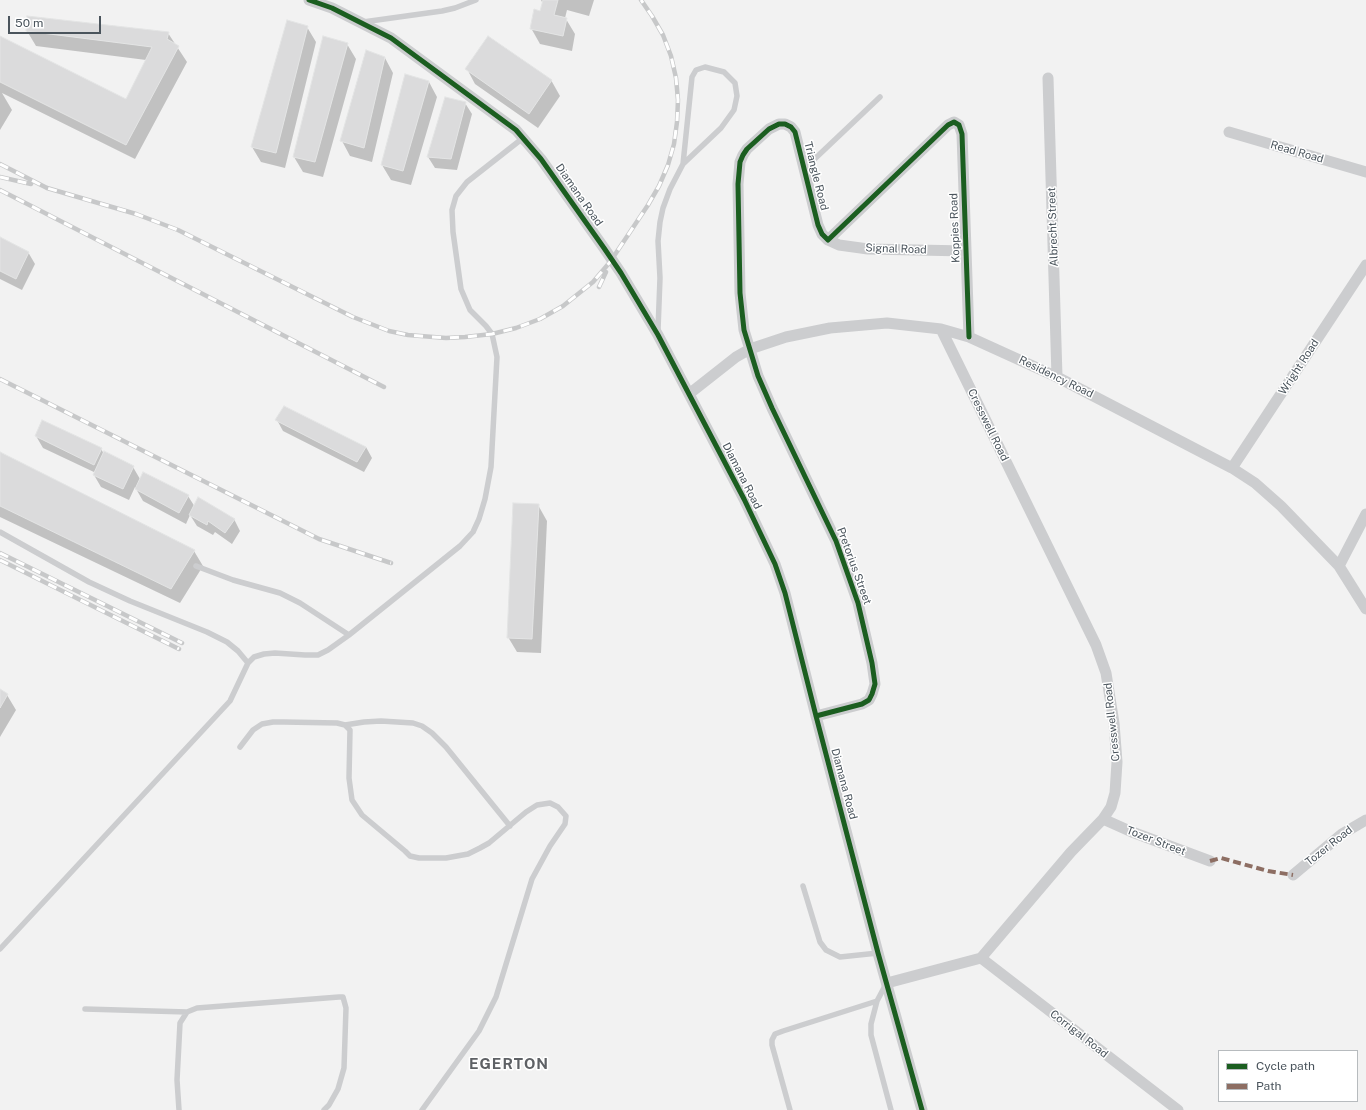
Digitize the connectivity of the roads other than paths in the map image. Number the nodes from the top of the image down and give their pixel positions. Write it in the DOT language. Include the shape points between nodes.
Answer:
graph roads {
  1 [pos="309,0"];
  2 [pos="476,0"];
  3 [pos="361,22"];
  4 [pos="1048,78"];
  5 [pos="880,97"];
  6 [pos="1228,132"];
  7 [pos="523,138"];
  8 [pos="683,164"];
  9 [pos="804,169"];
  10 [pos="1366,172"];
  11 [pos="828,240"];
  12 [pos="966,251"];
  13 [pos="1366,265"];
  14 [pos="941,329"];
  15 [pos="658,335"];
  16 [pos="969,337"];
  17 [pos="750,349"];
  18 [pos="1057,377"];
  19 [pos="689,394"];
  20 [pos="1232,468"];
  21 [pos="1366,514"];
  22 [pos="0,532"];
  23 [pos="196,566"];
  24 [pos="1339,566"];
  25 [pos="1366,609"];
  26 [pos="349,635"];
  27 [pos="248,663"];
  28 [pos="816,716"];
  29 [pos="345,725"];
  30 [pos="240,747"];
  31 [pos="1103,819"];
  32 [pos="1366,820"];
  33 [pos="510,826"];
  34 [pos="1210,861"];
  35 [pos="1293,875"];
  36 [pos="804,886"];
  37 [pos="0,949"];
  38 [pos="878,953"];
  39 [pos="981,958"];
  40 [pos="887,983"];
  41 [pos="877,1001"];
  42 [pos="85,1009"];
  43 [pos="187,1012"];
  44 [pos="179,1110"];
  45 [pos="324,1110"];
  46 [pos="422,1110"];
  47 [pos="790,1110"];
  48 [pos="891,1110"];
  49 [pos="922,1110"];
  50 [pos="1178,1110"];
  1 -- 3 [label="street, Diamana Road"];
  2 -- 3 [label="lane" via="442,11"];
  3 -- 7 [label="street, Diamana Road" via="391,38 516,130"];
  4 -- 18 [label="street, Albrecht Street"];
  5 -- 9 [label="lane"];
  6 -- 10 [label="street, Read Road"];
  7 -- 15 [label="street, Diamana Road" via="541,159 604,248"];
  7 -- 26 [label="lane" via="466,182 456,196 452,210 452,232 461,289 470,310 492,334 497,357 491,467 479,519 473,532 460,546"];
  8 -- 8 [label="lane" via="692,77 696,70 705,67 724,72 735,83 737,96 734,110 721,128"];
  8 -- 15 [label="lane" via="662,208 658,241"];
  9 -- 11 [label="street, Triangle Road" via="818,225"];
  9 -- 17 [label="street, Triangle Road" via="795,132 785,124 769,129 743,154 740,162 740,293 744,330"];
  11 -- 12 [label="street, Signal Road" via="839,245 868,249"];
  11 -- 12 [label="street, Koppies Road" via="954,122 960,125 962,134"];
  12 -- 16 [label="street, Koppies Road"];
  13 -- 20 [label="street, Wright Road"];
  14 -- 16 [label="street, Residency Road"];
  14 -- 17 [label="street, Residency Road" via="887,323 860,324 786,337"];
  14 -- 31 [label="street, Cresswell Road" via="1096,645 1106,673 1117,762 1116,793"];
  15 -- 19 [label="street, Diamana Road"];
  16 -- 18 [label="street, Residency Road"];
  17 -- 19 [label="street, Residency Road"];
  17 -- 28 [label="street, Pretorius Street" via="772,408 836,542 858,603 872,662 875,684 869,700"];
  18 -- 20 [label="street, Residency Road"];
  19 -- 28 [label="street, Diamana Road" via="775,564 785,593"];
  20 -- 24 [label="street, Residency Road" via="1255,483 1281,506"];
  21 -- 24 [label="street"];
  22 -- 27 [label="lane" via="90,582 227,642"];
  23 -- 26 [label="lane" via="300,602"];
  24 -- 25 [label="street, Residency Road"];
  26 -- 27 [label="lane" via="318,655 275,653 254,657"];
  27 -- 37 [label="lane" via="230,701"];
  28 -- 38 [label="street, Diamana Road"];
  29 -- 30 [label="lane" via="284,722 262,724 253,730"];
  29 -- 33 [label="lane" via="380,721 422,726 446,747"];
  29 -- 33 [label="lane" via="350,730 349,778 352,800 362,815 410,856 446,858 468,854 489,843"];
  31 -- 34 [label="street, Tozer Street"];
  31 -- 39 [label="street, Cresswell Road" via="1071,852"];
  32 -- 35 [label="street, Tozer Road" via="1342,834"];
  33 -- 46 [label="lane" via="537,805 550,803 566,816 565,824 532,879 496,996 479,1031"];
  36 -- 38 [label="lane" via="820,942 826,950 840,957"];
  38 -- 40 [label="street, Diamana Road"];
  39 -- 40 [label="street"];
  39 -- 50 [label="street, Corrigal Road"];
  40 -- 41 [label="lane"];
  40 -- 49 [label="street, Diamana Road"];
  41 -- 47 [label="lane" via="775,1034 772,1045"];
  41 -- 48 [label="lane" via="871,1035"];
  42 -- 43 [label="lane"];
  43 -- 44 [label="lane" via="180,1023 177,1080"];
  43 -- 45 [label="lane" via="197,1008 343,997 346,1008 344,1068 338,1089"];
}
